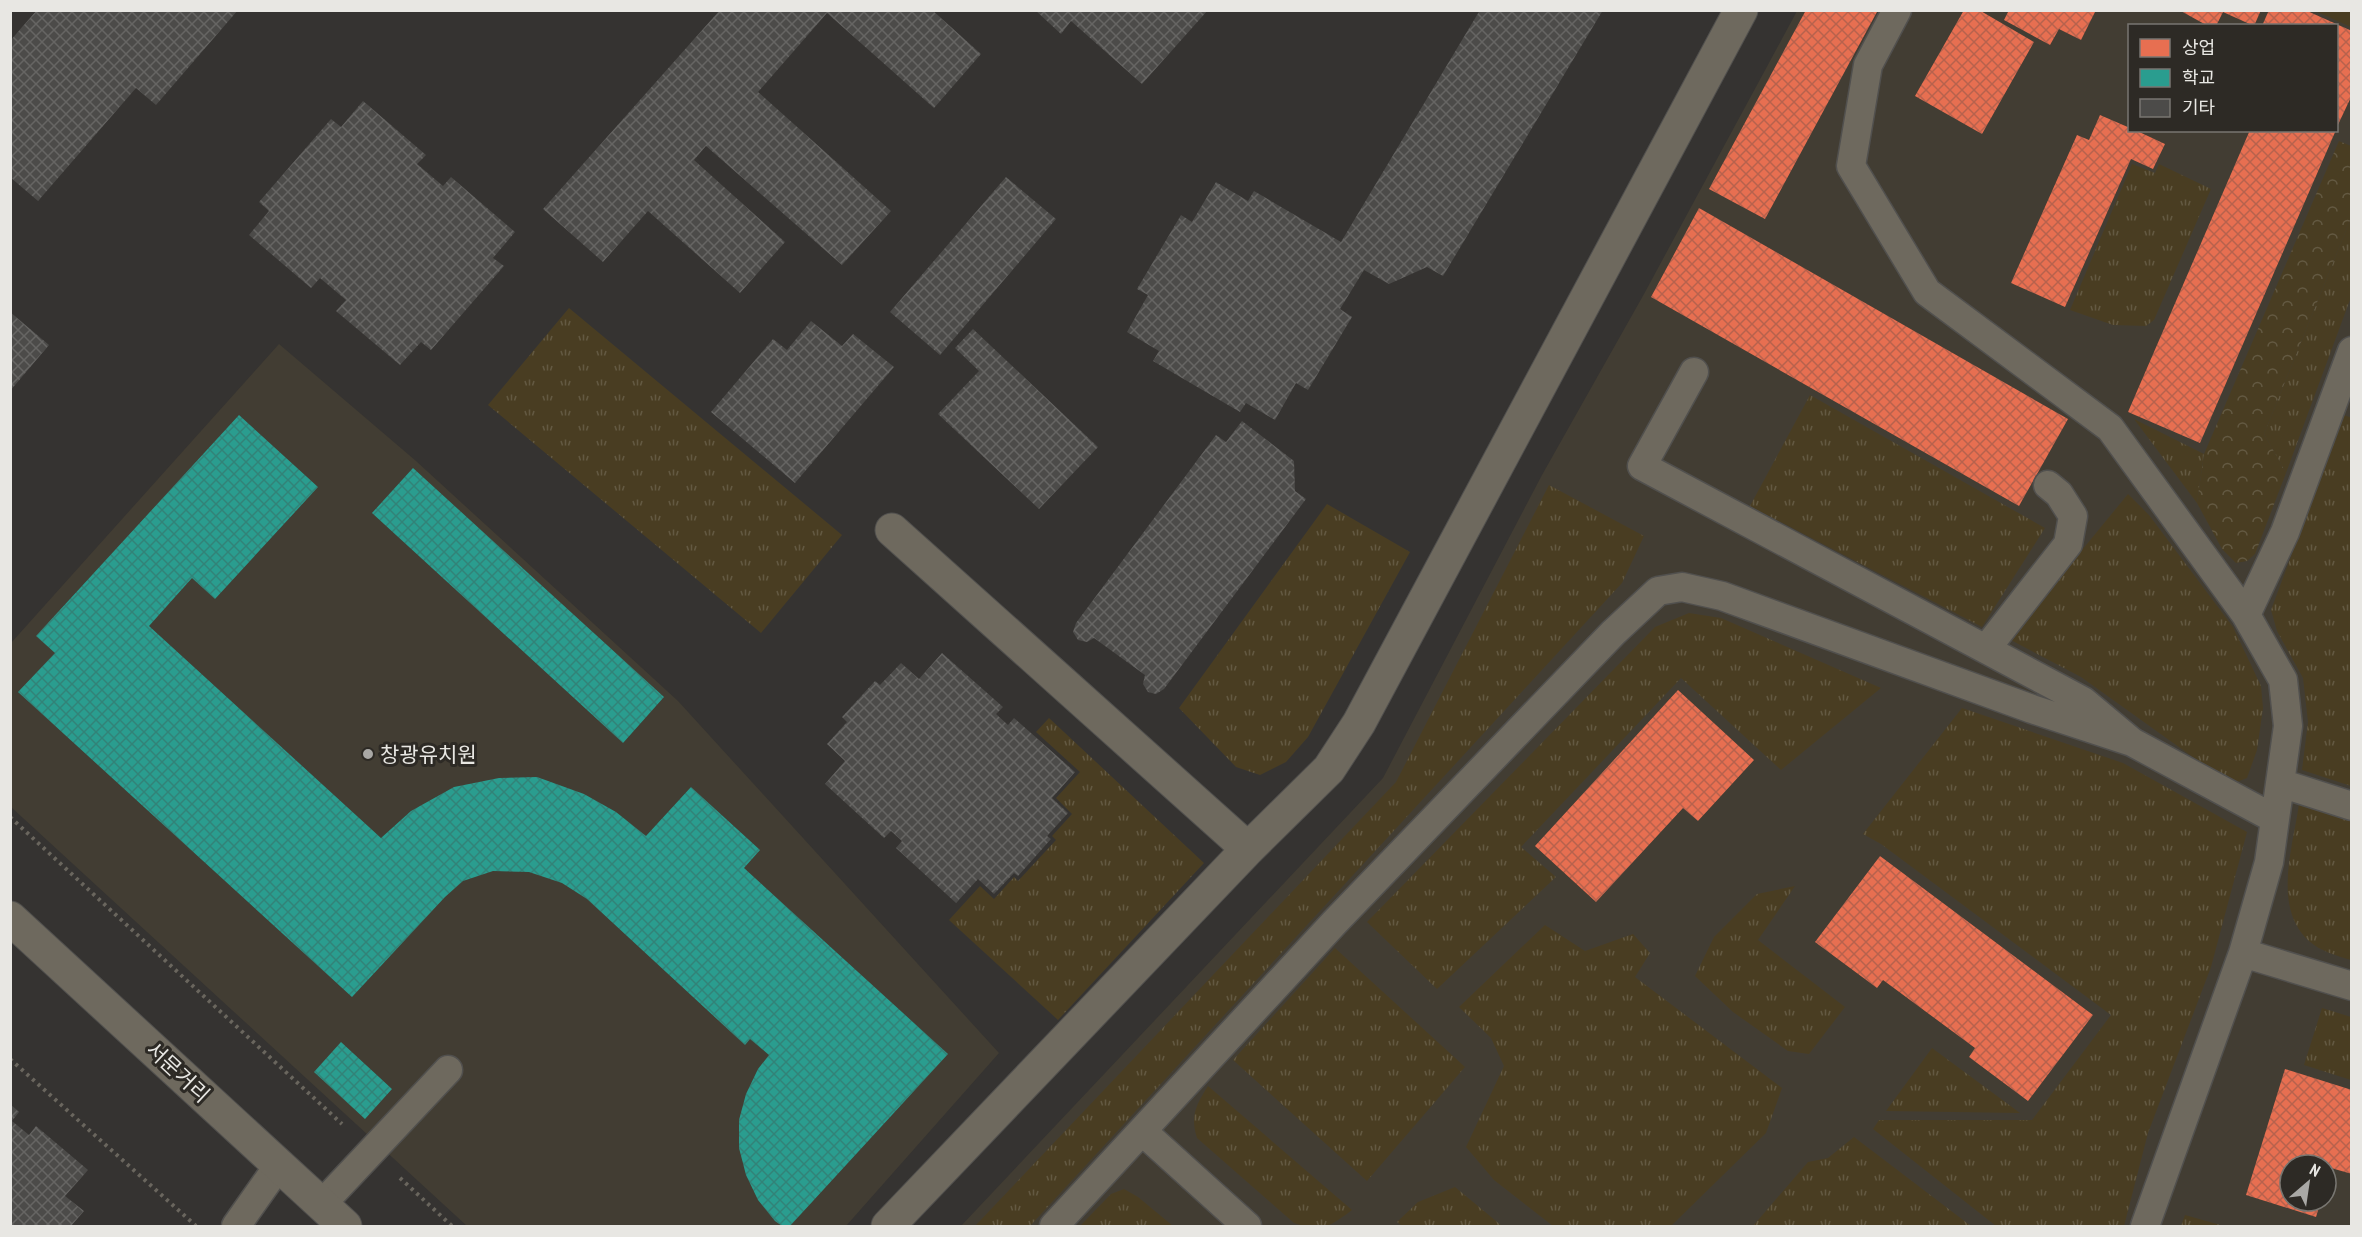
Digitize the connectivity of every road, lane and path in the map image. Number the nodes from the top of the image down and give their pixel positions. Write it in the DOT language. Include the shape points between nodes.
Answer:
graph roads {
  1 [pos="1741,10"];
  2 [pos="1897,10"];
  3 [pos="2352,351"];
  4 [pos="1694,372"];
  5 [pos="2048,485"];
  6 [pos="892,531"];
  7 [pos="2246,615"];
  8 [pos="1986,649"];
  9 [pos="2132,742"];
  10 [pos="2280,783"];
  11 [pos="2352,806"];
  12 [pos="10,817"];
  13 [pos="2275,819"];
  14 [pos="1248,849"];
  15 [pos="10,918"];
  16 [pos="2243,953"];
  17 [pos="2352,986"];
  18 [pos="10,1059"];
  19 [pos="448,1070"];
  20 [pos="1142,1131"];
  21 [pos="372,1152"];
  22 [pos="279,1165"];
  23 [pos="321,1205"];
  24 [pos="196,1227"];
  25 [pos="236,1227"];
  26 [pos="345,1227"];
  27 [pos="452,1227"];
  28 [pos="888,1227"];
  29 [pos="1054,1227"];
  30 [pos="1247,1227"];
  31 [pos="2145,1227"];
  1 -- 14 [label="street" via="1359,723 1329,769"];
  2 -- 7 [label="lane" via="1868,65 1851,166 1927,292 2110,428"];
  3 -- 7 [label="lane" via="2285,532"];
  4 -- 8 [label="lane" via="1642,466"];
  5 -- 8 [label="lane" via="2073,516 2068,544"];
  6 -- 14 [label="street"];
  7 -- 10 [label="lane" via="2283,680 2288,726"];
  8 -- 9 [label="lane" via="2083,701"];
  9 -- 13 [label="lane"];
  9 -- 20 [label="lane" via="1722,596 1682,587 1658,591 1334,923"];
  10 -- 11 [label="lane"];
  10 -- 13 [label="lane"];
  12 -- 21 [label="path"];
  13 -- 16 [label="lane" via="2269,862"];
  14 -- 28 [label="street"];
  15 -- 22 [label="street, 서문거리"];
  16 -- 17 [label="lane"];
  16 -- 31 [label="lane"];
  18 -- 24 [label="path"];
  19 -- 21 [label="lane"];
  20 -- 29 [label="lane"];
  20 -- 30 [label="lane"];
  21 -- 23 [label="lane"];
  21 -- 27 [label="path"];
  22 -- 23 [label="street, 서문거리"];
  22 -- 25 [label="lane"];
  23 -- 26 [label="street, 서문거리"];
}
